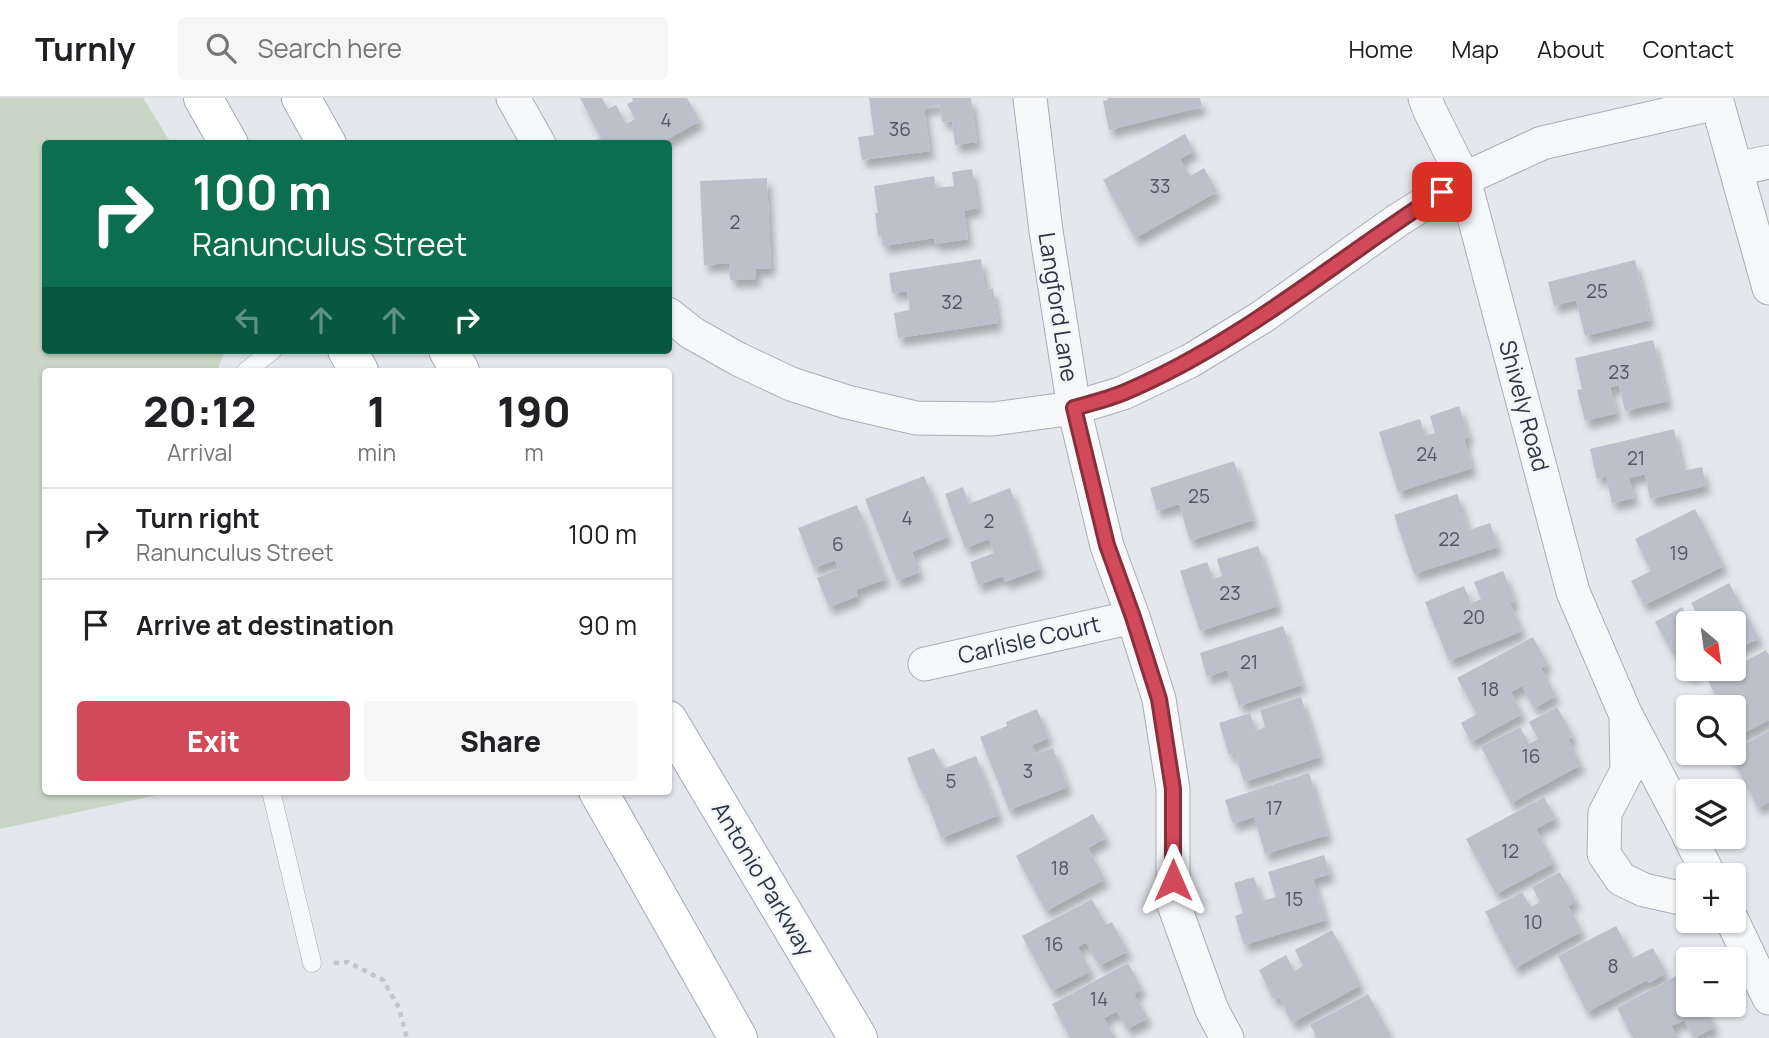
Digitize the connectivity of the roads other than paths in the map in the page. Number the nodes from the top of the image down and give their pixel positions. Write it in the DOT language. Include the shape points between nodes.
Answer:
graph roads {
  1 [pos="203,98"];
  2 [pos="301,98"];
  3 [pos="513,98"];
  4 [pos="1030,98"];
  5 [pos="1425,98"];
  6 [pos="1717,100"];
  7 [pos="227,140"];
  8 [pos="325,140"];
  9 [pos="537,140"];
  10 [pos="1769,162"];
  11 [pos="1736,169"];
  12 [pos="1464,179"];
  13 [pos="1769,288"];
  14 [pos="672,317"];
  15 [pos="268,354"];
  16 [pos="250,368"];
  17 [pos="1074,408"];
  18 [pos="1133,617"];
  19 [pos="925,664"];
  20 [pos="1625,713"];
  21 [pos="672,727"];
  22 [pos="272,795"];
  23 [pos="599,795"];
  24 [pos="1676,811"];
  25 [pos="1676,897"];
  26 [pos="1738,933"];
  27 [pos="312,963"];
  28 [pos="1769,998"];
  29 [pos="738,1038"];
  30 [pos="858,1038"];
  31 [pos="1227,1038"];
  1 -- 7 [label="main road"];
  2 -- 8 [label="main road"];
  3 -- 9 [label="street"];
  4 -- 17 [label="street, Langford Lane"];
  5 -- 12 [label="street, Shively Road"];
  6 -- 11 [label="street"];
  6 -- 12 [label="street" via="1542,143"];
  10 -- 11 [label="street"];
  11 -- 13 [label="street"];
  12 -- 17 [label="street" via="1190,361 1123,393"];
  12 -- 20 [label="street, Shively Road" via="1573,592"];
  14 -- 17 [label="street" via="692,333 790,384 916,418 993,419"];
  15 -- 16 [label="lane"];
  17 -- 18 [label="street, Langford Lane" via="1107,545"];
  18 -- 19 [label="street, Carlisle Court"];
  18 -- 31 [label="street, Langford Lane" via="1159,699 1173,789 1173,902 1212,1010"];
  20 -- 24 [label="street, Shively Road"];
  20 -- 25 [label="street, Shively Road" via="1627,771 1605,813 1604,854 1621,880"];
  21 -- 30 [label="main road, Antonio Parkway"];
  22 -- 27 [label="lane"];
  23 -- 29 [label="main road"];
  26 -- 28 [label="street"];
}
